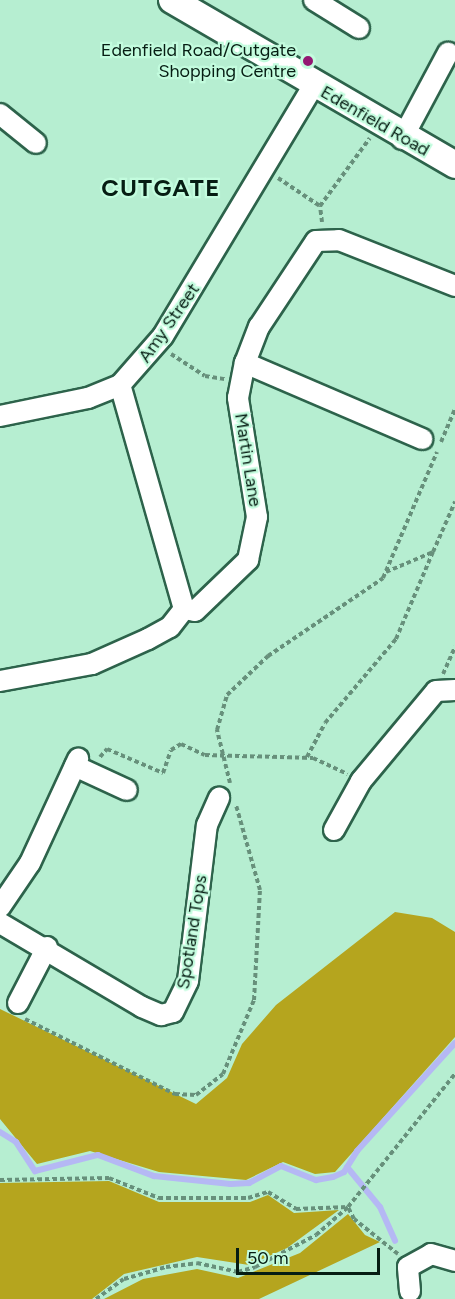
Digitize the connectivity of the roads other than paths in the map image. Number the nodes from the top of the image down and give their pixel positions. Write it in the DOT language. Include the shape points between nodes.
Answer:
graph roads {
  1 [pos="172,0"];
  2 [pos="314,0"];
  3 [pos="359,28"];
  4 [pos="448,53"];
  5 [pos="313,86"];
  6 [pos="0,114"];
  7 [pos="402,139"];
  8 [pos="36,143"];
  9 [pos="455,165"];
  10 [pos="455,286"];
  11 [pos="243,372"];
  12 [pos="120,385"];
  13 [pos="0,416"];
  14 [pos="422,439"];
  15 [pos="184,609"];
  16 [pos="0,681"];
  17 [pos="455,690"];
  18 [pos="127,790"];
  19 [pos="219,798"];
  20 [pos="334,830"];
  21 [pos="0,907"];
  22 [pos="0,923"];
  23 [pos="47,947"];
  24 [pos="20,1010"];
  25 [pos="455,1261"];
  26 [pos="410,1291"];
  1 -- 5 [label="main road, Edenfield Road"];
  2 -- 3 [label="street"];
  4 -- 7 [label="street"];
  5 -- 7 [label="main road, Edenfield Road"];
  5 -- 12 [label="street, Amy Street" via="156,345"];
  6 -- 8 [label="street"];
  7 -- 9 [label="main road, Edenfield Road"];
  10 -- 11 [label="street, Martin Lane" via="325,238 315,241 258,327"];
  11 -- 14 [label="street"];
  11 -- 15 [label="street, Martin Lane" via="238,398 257,517 248,560 195,611"];
  12 -- 13 [label="street" via="88,398"];
  12 -- 15 [label="street"];
  15 -- 16 [label="street, Martin Lane" via="170,627 92,663"];
  17 -- 20 [label="street" via="436,691 361,781"];
  18 -- 21 [label="street" via="80,765 30,863"];
  19 -- 23 [label="street, Spotland Tops" via="207,825 188,981 173,1012 161,1015 142,1007"];
  22 -- 23 [label="street, Spotland Tops"];
  23 -- 24 [label="street"];
  25 -- 26 [label="street" via="431,1254 408,1267"];
}
